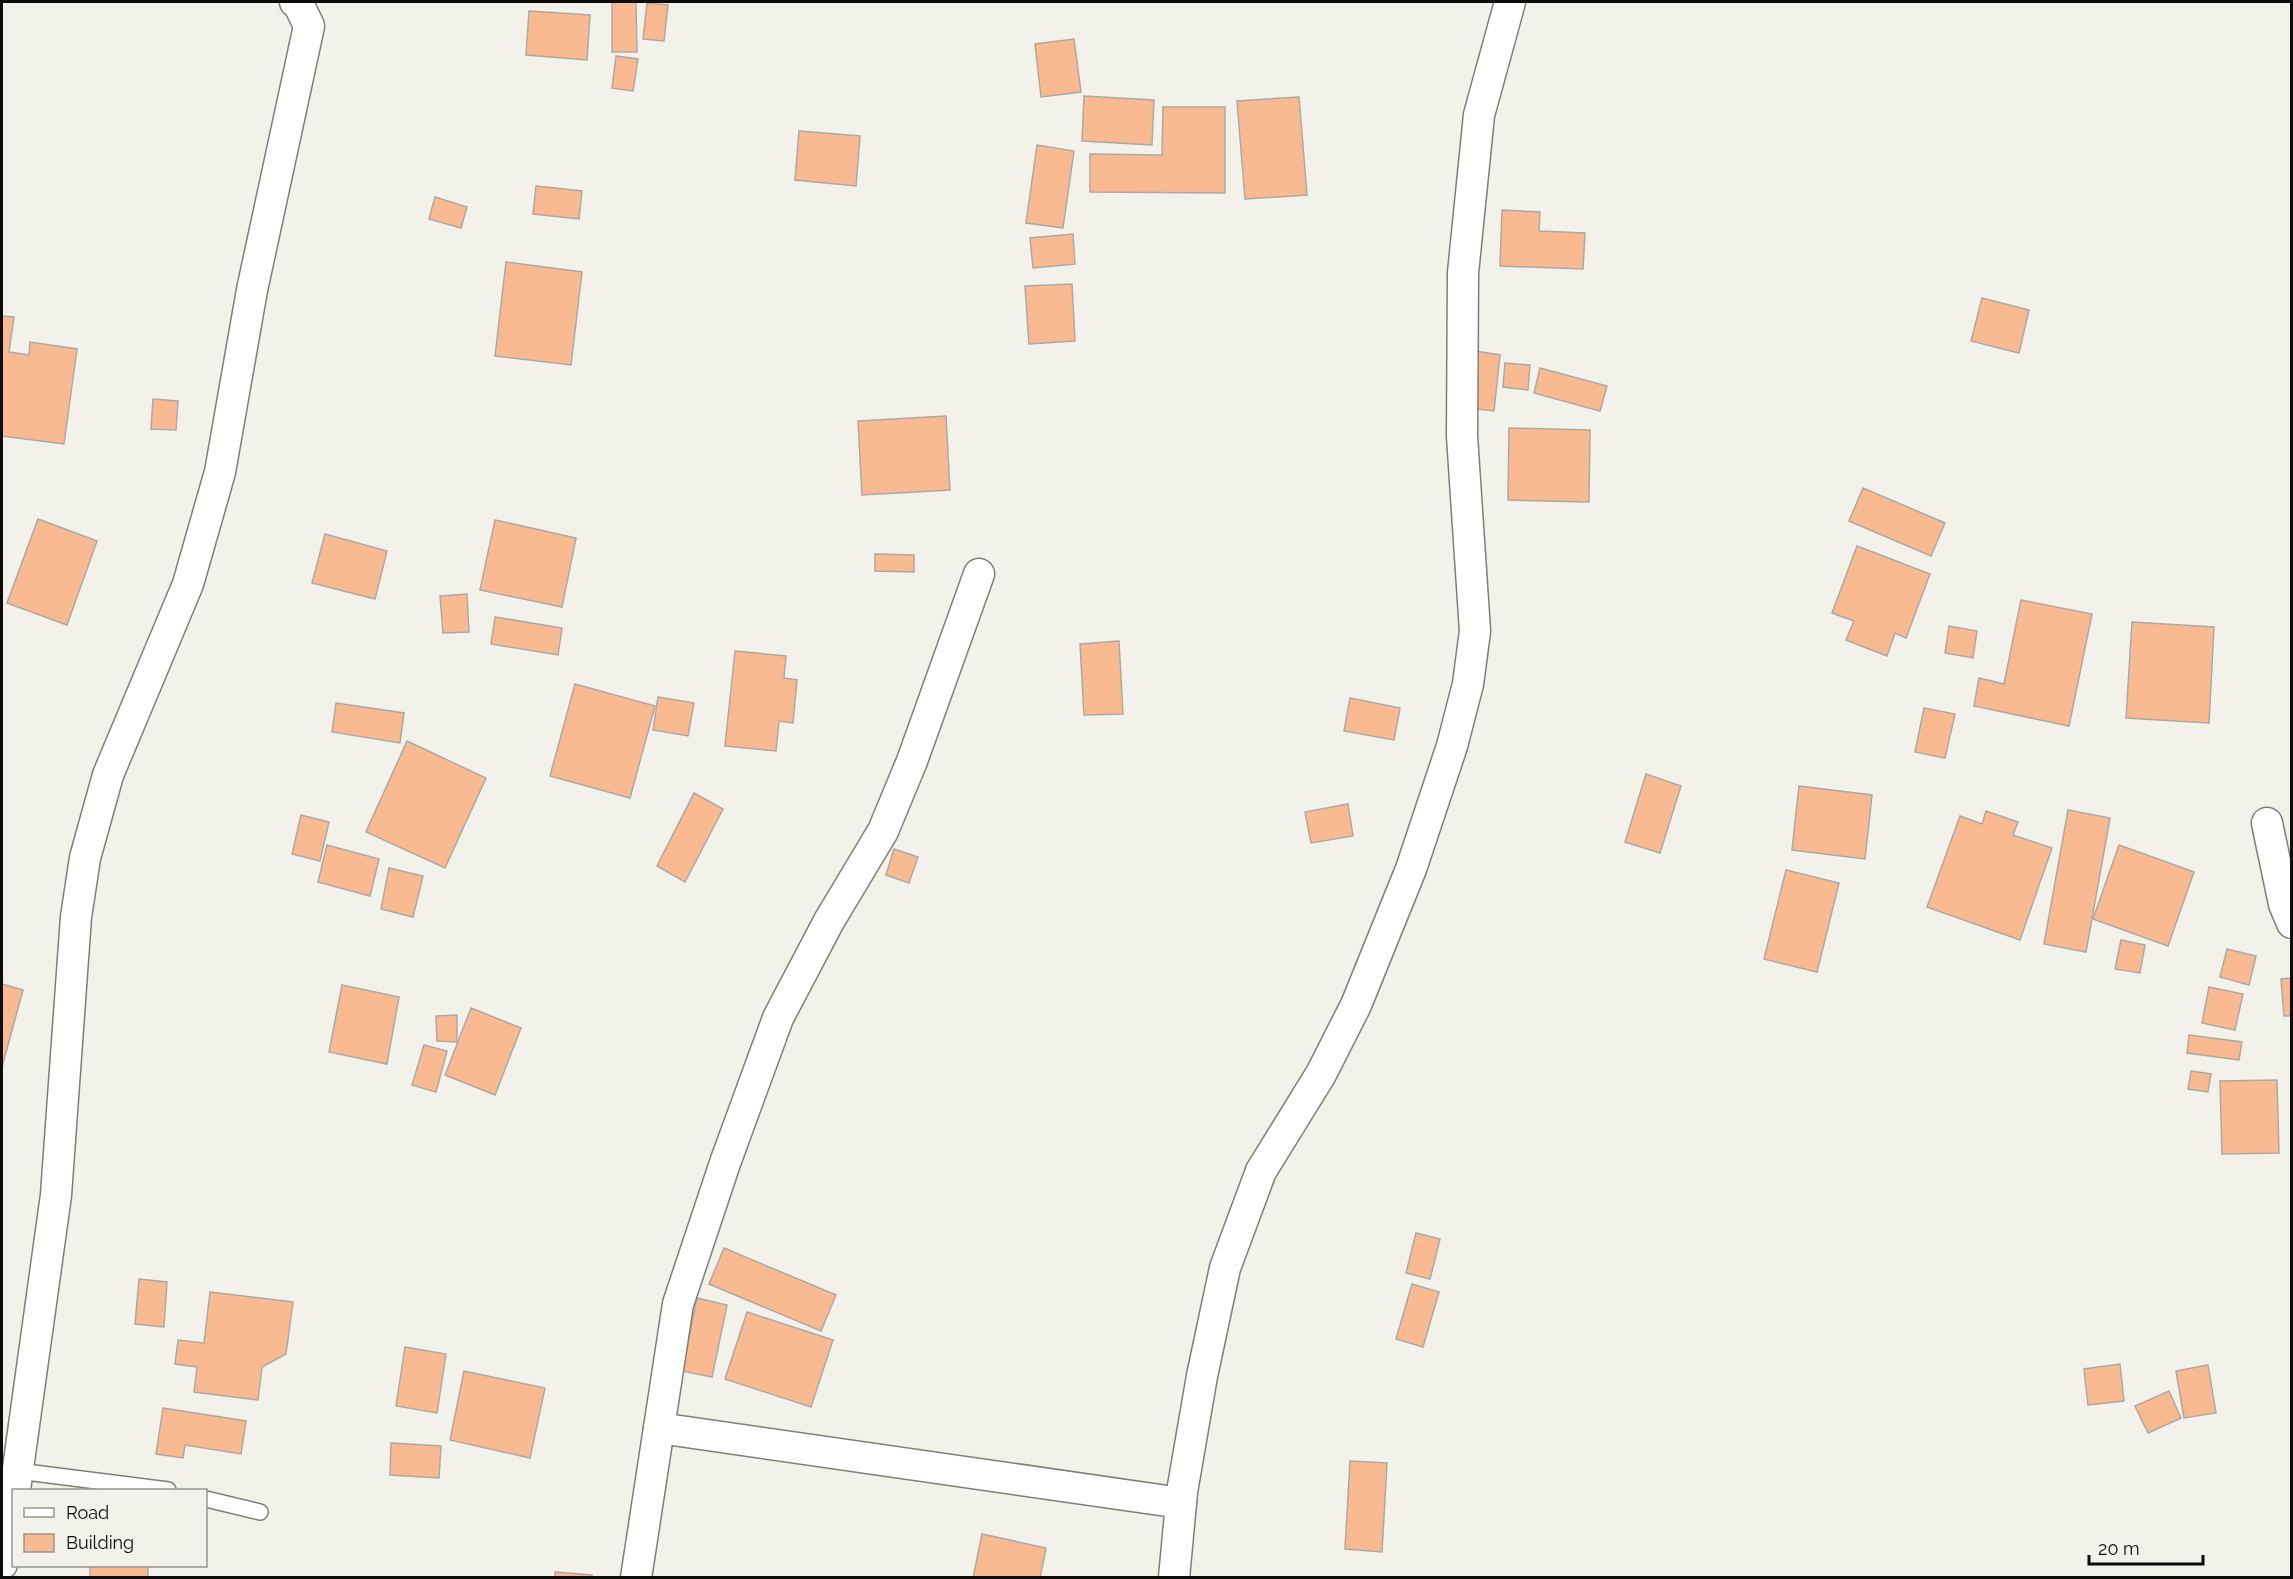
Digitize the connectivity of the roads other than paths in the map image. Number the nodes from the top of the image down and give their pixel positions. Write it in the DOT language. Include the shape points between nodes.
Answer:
graph roads {
  1 [pos="295,2"];
  2 [pos="1510,2"];
  3 [pos="979,574"];
  4 [pos="2266,823"];
  5 [pos="2292,922"];
  6 [pos="659,1428"];
  7 [pos="17,1481"];
  8 [pos="138,1489"];
  9 [pos="207,1499"];
  10 [pos="1181,1503"];
  11 [pos="260,1512"];
  12 [pos="12,1516"];
  13 [pos="2,1564"];
  14 [pos="636,1578"];
  15 [pos="1174,1578"];
  1 -- 7 [label="street" via="309,26 252,290 220,472 188,584 108,776 85,858 76,917 56,1195"];
  2 -- 10 [label="street" via="1479,115 1463,273 1462,436 1475,631 1468,684 1452,747 1411,868 1356,1005 1321,1074 1261,1171 1225,1268"];
  3 -- 6 [label="street" via="883,831 829,921 778,1018 678,1304"];
  4 -- 5 [label="street" via="2284,904"];
  6 -- 10 [label="street"];
  6 -- 14 [label="street"];
  7 -- 8 [label="lane"];
  9 -- 11 [label="lane"];
  10 -- 15 [label="street"];
  12 -- 13 [label="street"];
}
